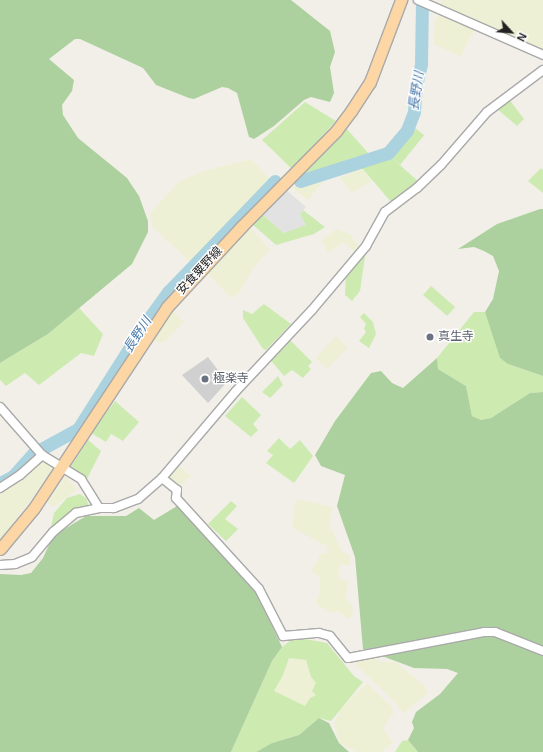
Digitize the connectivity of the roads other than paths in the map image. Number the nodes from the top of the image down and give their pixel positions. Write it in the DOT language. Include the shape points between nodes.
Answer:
graph roads {
  1 [pos="401,0"];
  2 [pos="418,0"];
  3 [pos="434,2"];
  4 [pos="543,55"];
  5 [pos="543,70"];
  6 [pos="0,407"];
  7 [pos="40,452"];
  8 [pos="61,466"];
  9 [pos="162,478"];
  10 [pos="0,488"];
  11 [pos="99,508"];
  12 [pos="0,549"];
  13 [pos="0,565"];
  14 [pos="543,651"];
  1 -- 8 [label="main road, 安食粟野線" via="370,82 351,111 336,131 167,306"];
  2 -- 3 [label="street"];
  3 -- 4 [label="street"];
  5 -- 9 [label="street" via="487,112 475,129 441,165 417,188 385,212 366,246"];
  6 -- 7 [label="street"];
  7 -- 8 [label="street"];
  7 -- 10 [label="street" via="20,475"];
  8 -- 11 [label="street" via="81,479"];
  8 -- 12 [label="main road, 安食粟野線" via="33,510"];
  9 -- 11 [label="street" via="138,499 114,508"];
  9 -- 14 [label="street" via="177,490 176,498 259,589 283,636 319,633 330,636 348,658 484,632 495,632"];
  11 -- 13 [label="street" via="76,513 53,532 32,557 15,564"];
}
